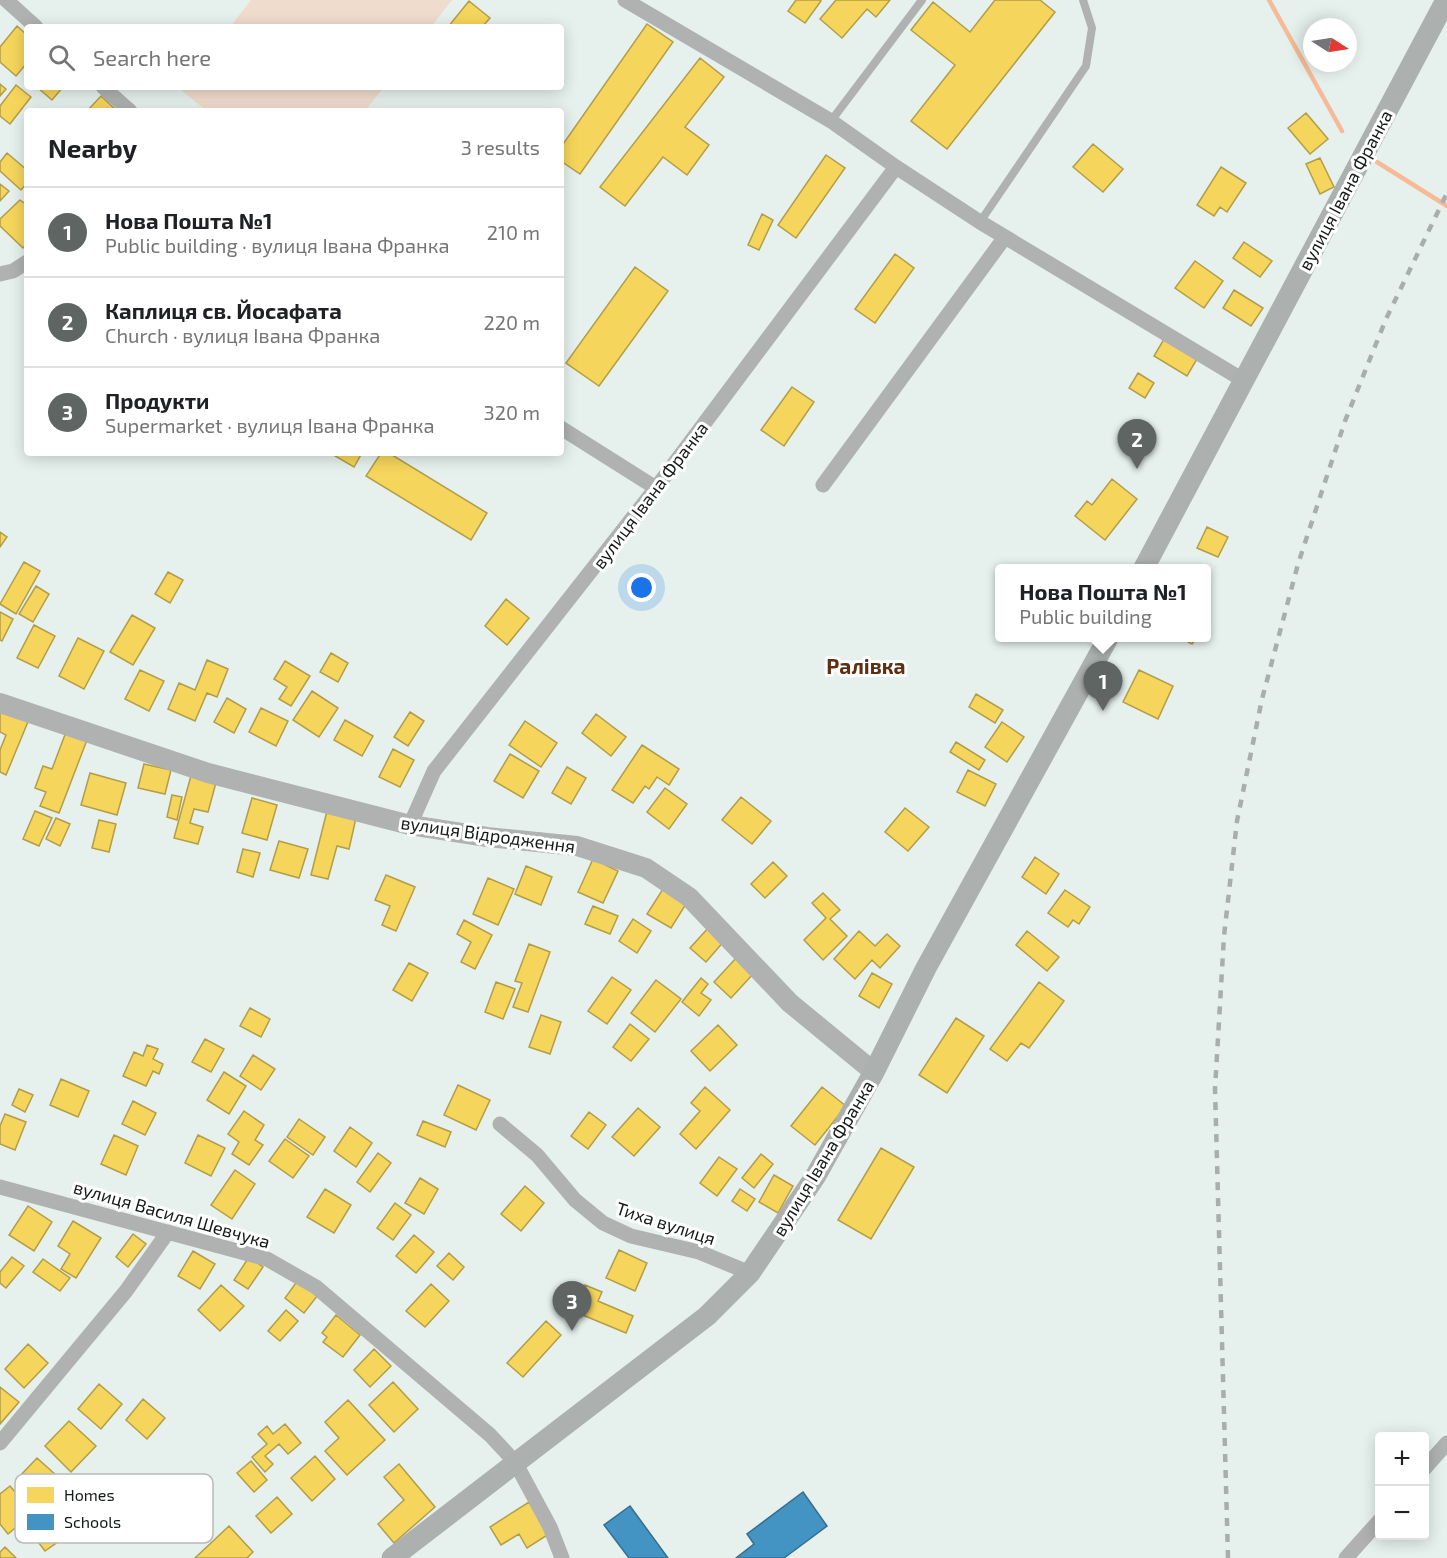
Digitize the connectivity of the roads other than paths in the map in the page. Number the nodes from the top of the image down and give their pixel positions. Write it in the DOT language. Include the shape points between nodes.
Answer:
graph roads {
  1 [pos="6,0"];
  2 [pos="625,0"];
  3 [pos="922,0"];
  4 [pos="1083,0"];
  5 [pos="1446,0"];
  6 [pos="33,24"];
  7 [pos="106,90"];
  8 [pos="127,108"];
  9 [pos="831,121"];
  10 [pos="896,167"];
  11 [pos="980,222"];
  12 [pos="1005,237"];
  13 [pos="24,264"];
  14 [pos="0,274"];
  15 [pos="1243,380"];
  16 [pos="564,430"];
  17 [pos="823,485"];
  18 [pos="656,488"];
  19 [pos="1146,564"];
  20 [pos="1106,642"];
  21 [pos="0,703"];
  22 [pos="410,825"];
  23 [pos="874,1072"];
  24 [pos="500,1124"];
  25 [pos="0,1187"];
  26 [pos="168,1232"];
  27 [pos="750,1273"];
  28 [pos="0,1443"];
  29 [pos="1447,1443"];
  30 [pos="515,1462"];
  31 [pos="1429,1464"];
  32 [pos="1375,1526"];
  33 [pos="392,1558"];
  34 [pos="562,1558"];
  35 [pos="1346,1558"];
  1 -- 6 [label="street"];
  2 -- 9 [label="street"];
  3 -- 9 [label="lane"];
  4 -- 11 [label="lane" via="1092,28 1086,66"];
  5 -- 15 [label="main road, вулиця Івана Франка"];
  7 -- 8 [label="street"];
  9 -- 10 [label="street"];
  10 -- 11 [label="street"];
  10 -- 18 [label="street, вулиця Івана Франка"];
  11 -- 12 [label="street"];
  12 -- 15 [label="street"];
  12 -- 17 [label="street"];
  13 -- 14 [label="street"];
  15 -- 19 [label="main road, вулиця Івана Франка"];
  16 -- 18 [label="street"];
  18 -- 22 [label="street, вулиця Івана Франка" via="434,771"];
  20 -- 23 [label="main road, вулиця Івана Франка" via="926,968"];
  21 -- 22 [label="street, вулиця Відродження" via="208,773"];
  22 -- 23 [label="street, вулиця Відродження" via="576,846 646,868 689,897 790,1003"];
  23 -- 27 [label="main road, вулиця Івана Франка" via="815,1177"];
  24 -- 27 [label="street, Тиха вулиця" via="537,1155 575,1200 603,1223 631,1236 699,1252"];
  25 -- 26 [label="street, вулиця Василя Шевчука"];
  26 -- 28 [label="street" via="126,1291"];
  26 -- 30 [label="street, вулиця Василя Шевчука" via="267,1259 316,1287 490,1435"];
  27 -- 30 [label="main road, вулиця Івана Франка" via="707,1316"];
  29 -- 31 [label="street"];
  30 -- 33 [label="main road, вулиця Івана Франка"];
  30 -- 34 [label="street, вулиця Василя Шевчука"];
  32 -- 35 [label="street"];
}
